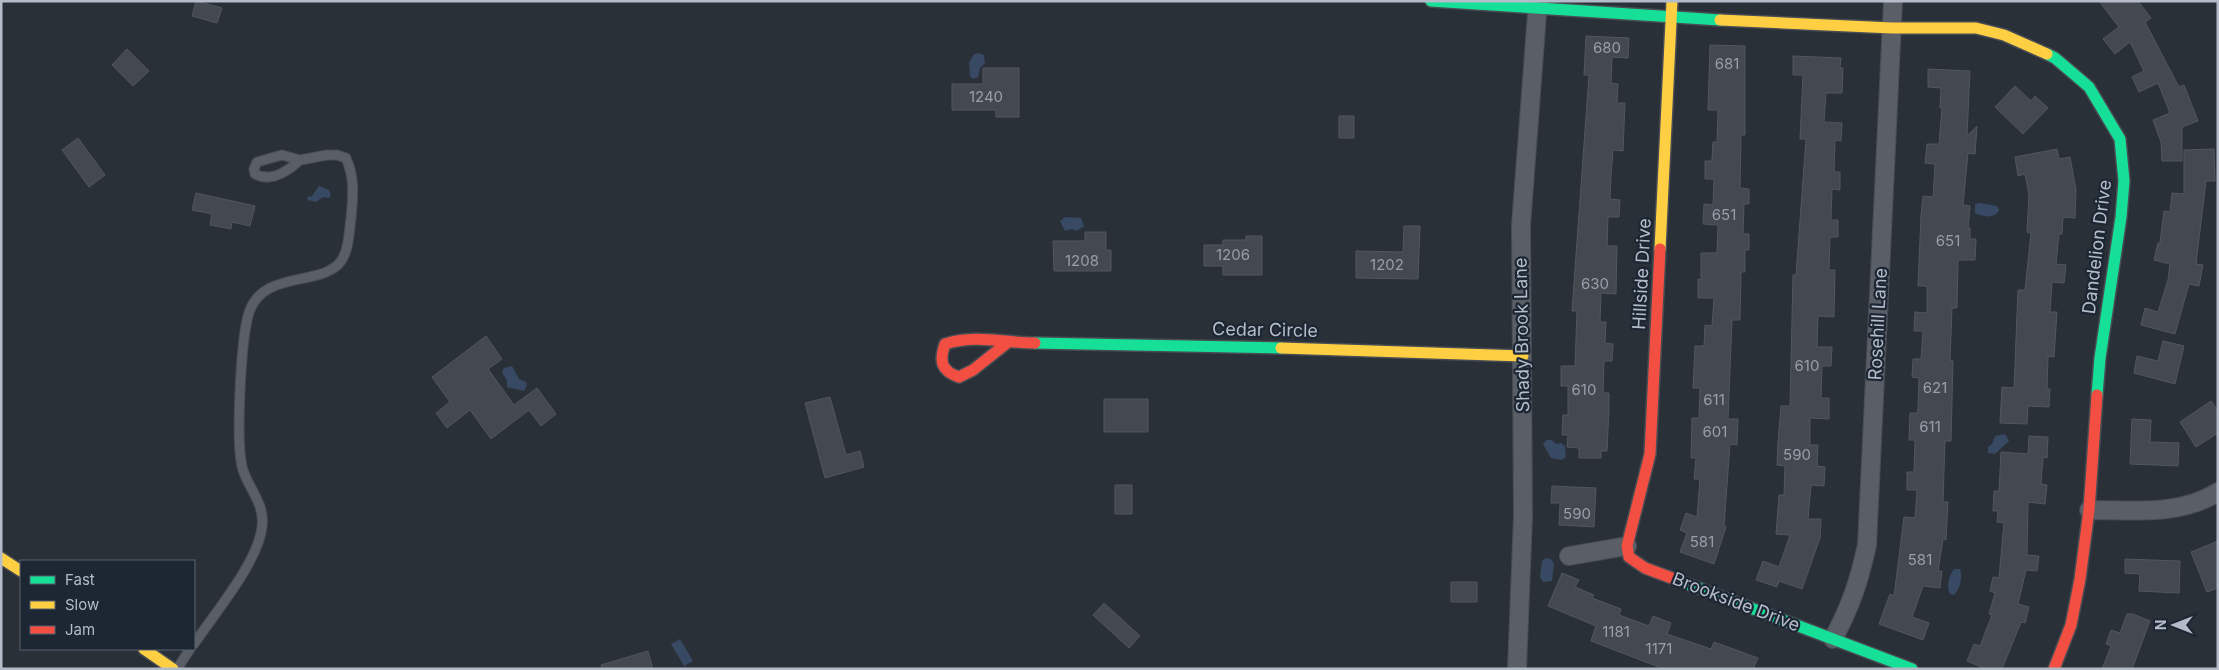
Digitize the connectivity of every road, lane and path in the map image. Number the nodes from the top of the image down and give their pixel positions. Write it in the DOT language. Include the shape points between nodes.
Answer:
graph roads {
  1 [pos="1431,1"];
  2 [pos="1672,1"];
  3 [pos="1893,1"];
  4 [pos="1538,5"];
  5 [pos="1672,18"];
  6 [pos="1892,28"];
  7 [pos="300,160"];
  8 [pos="1007,343"];
  9 [pos="1523,356"];
  10 [pos="2218,492"];
  11 [pos="2090,510"];
  12 [pos="1627,546"];
  13 [pos="1569,556"];
  14 [pos="1,558"];
  15 [pos="20,570"];
  16 [pos="1833,639"];
  17 [pos="195,643"];
  18 [pos="145,650"];
  19 [pos="189,650"];
  20 [pos="173,669"];
  21 [pos="177,669"];
  22 [pos="1517,669"];
  23 [pos="1912,669"];
  24 [pos="2054,669"];
  1 -- 4 [label="street, Dandelion Drive"];
  2 -- 5 [label="street, Hillside Drive"];
  3 -- 6 [label="street, Rosehill Lane"];
  4 -- 5 [label="street, Dandelion Drive"];
  4 -- 9 [label="street, Shady Brook Lane" via="1520,225"];
  5 -- 6 [label="street, Dandelion Drive"];
  5 -- 12 [label="street, Hillside Drive" via="1650,454"];
  6 -- 11 [label="street, Dandelion Drive" via="1976,28 2004,35 2056,58 2090,87 2120,139 2124,181 2100,358"];
  6 -- 16 [label="street, Rosehill Lane" via="1867,545 1858,586"];
  7 -- 17 [label="lane" via="326,155 346,158 352,172 354,193 345,254 340,263 330,270 290,280 268,290 256,298 250,308 243,356 239,451 243,470 262,506 262,528 247,565"];
  8 -- 8 [label="street, Cedar Circle" via="983,337 961,338 945,344 941,353 942,366 948,374 959,377 974,370"];
  8 -- 9 [label="street, Cedar Circle" via="1351,349"];
  9 -- 22 [label="street, Shady Brook Lane" via="1523,516"];
  10 -- 11 [label="street" via="2205,500 2163,511"];
  11 -- 24 [label="street, Dandelion Drive" via="2071,625"];
  12 -- 13 [label="street"];
  12 -- 16 [label="street, Brookside Drive" via="1628,557 1645,568"];
  14 -- 15 [label="street"];
  16 -- 23 [label="street, Brookside Drive"];
  18 -- 20 [label="street"];
  19 -- 21 [label="lane"];
}
